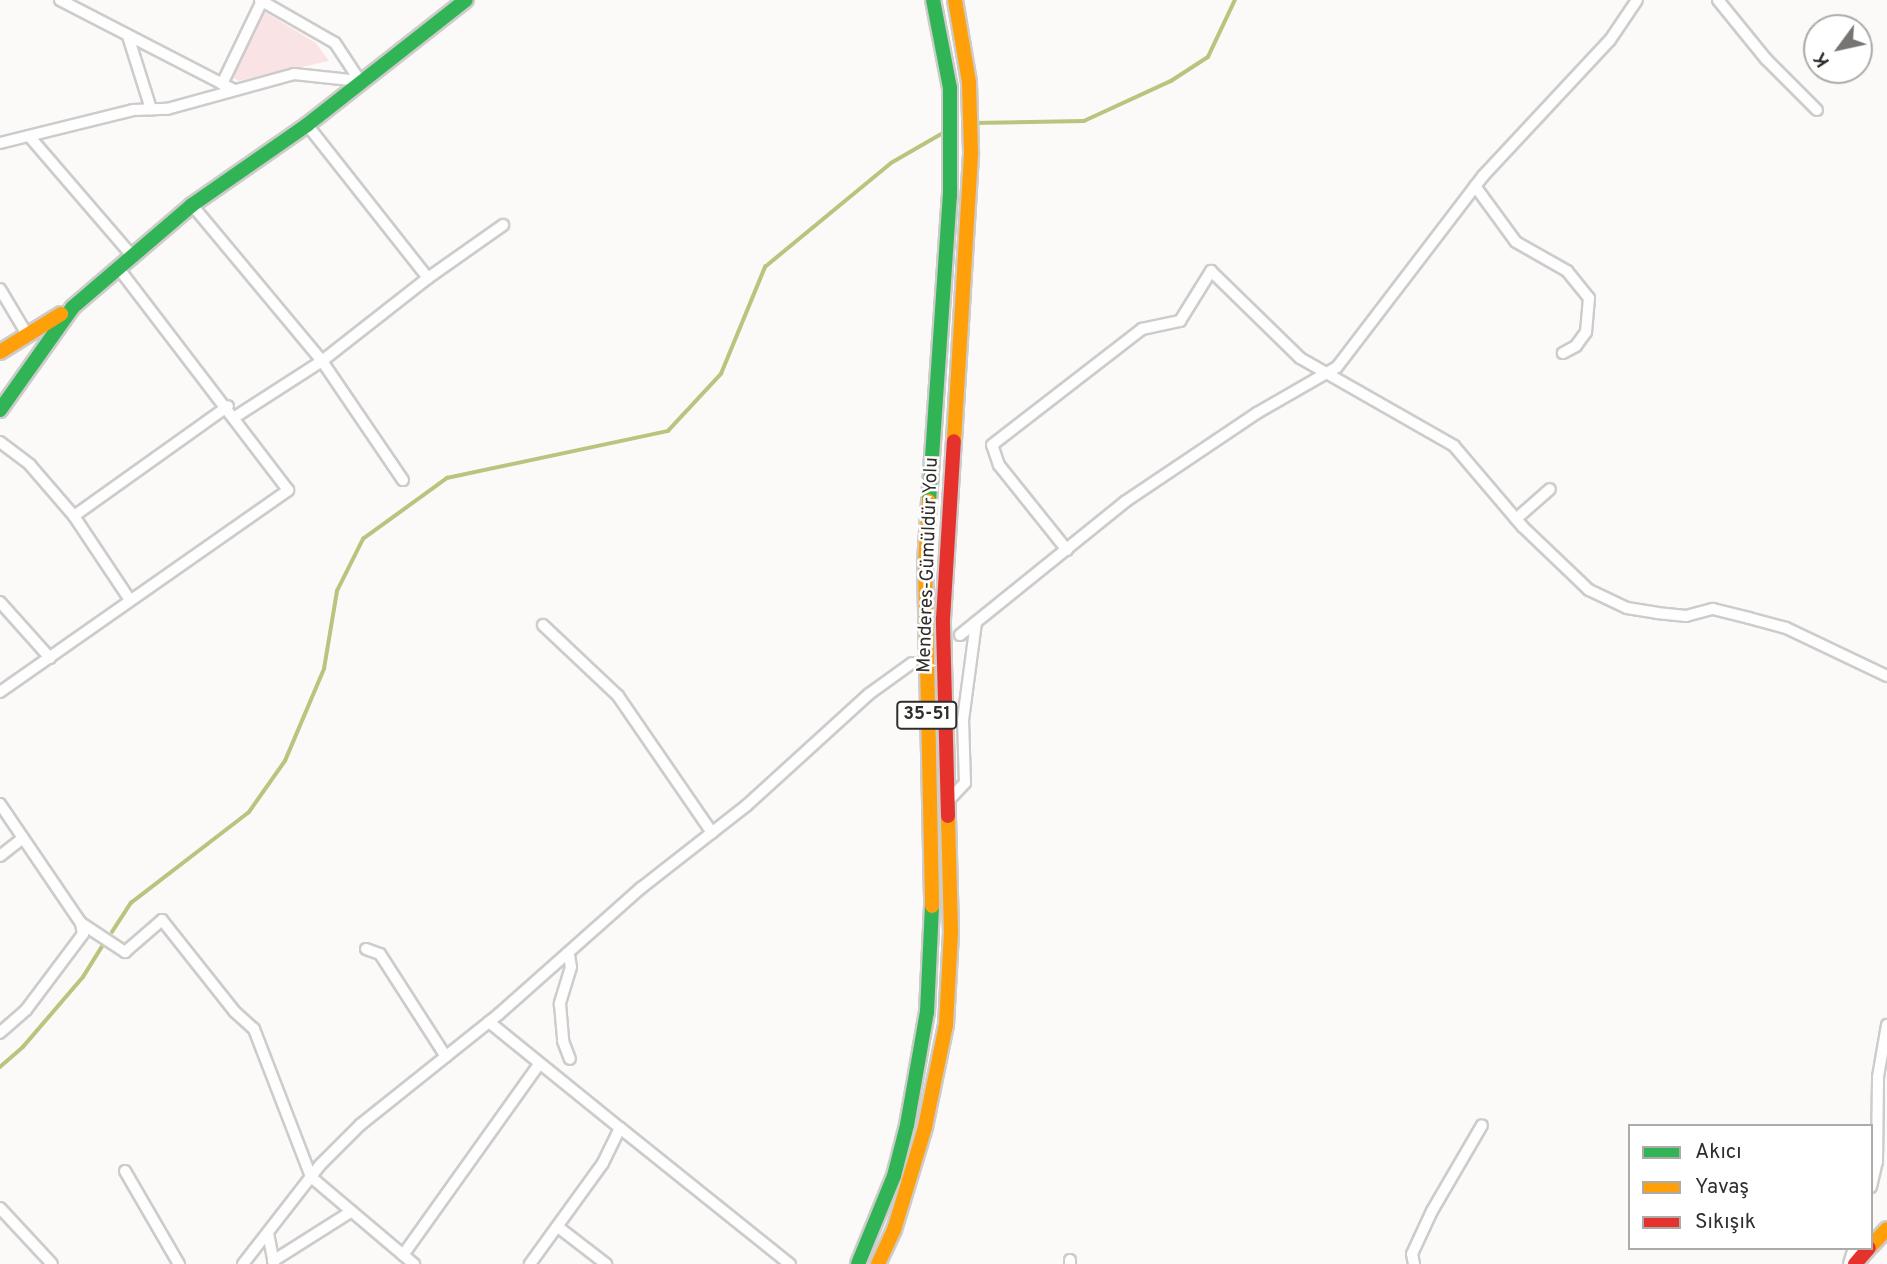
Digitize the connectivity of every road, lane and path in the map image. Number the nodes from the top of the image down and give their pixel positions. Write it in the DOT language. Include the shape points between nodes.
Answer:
graph roads {
  1 [pos="60,0"];
  2 [pos="261,0"];
  3 [pos="933,0"];
  4 [pos="955,0"];
  5 [pos="1637,0"];
  6 [pos="1718,0"];
  7 [pos="462,1"];
  8 [pos="128,36"];
  9 [pos="360,81"];
  10 [pos="222,84"];
  11 [pos="234,90"];
  12 [pos="151,109"];
  13 [pos="1817,110"];
  14 [pos="307,125"];
  15 [pos="29,136"];
  16 [pos="0,143"];
  17 [pos="1475,186"];
  18 [pos="192,205"];
  19 [pos="503,225"];
  20 [pos="133,257"];
  21 [pos="118,268"];
  22 [pos="428,278"];
  23 [pos="0,289"];
  24 [pos="73,307"];
  25 [pos="27,336"];
  26 [pos="0,352"];
  27 [pos="1563,353"];
  28 [pos="322,361"];
  29 [pos="1327,374"];
  30 [pos="228,406"];
  31 [pos="0,410"];
  32 [pos="235,417"];
  33 [pos="0,442"];
  34 [pos="403,480"];
  35 [pos="1550,489"];
  36 [pos="74,516"];
  37 [pos="1516,519"];
  38 [pos="1067,550"];
  39 [pos="130,600"];
  40 [pos="0,602"];
  41 [pos="976,622"];
  42 [pos="543,625"];
  43 [pos="960,635"];
  44 [pos="50,658"];
  45 [pos="912,663"];
  46 [pos="1887,676"];
  47 [pos="0,692"];
  48 [pos="948,801"];
  49 [pos="0,804"];
  50 [pos="712,833"];
  51 [pos="23,838"];
  52 [pos="0,856"];
  53 [pos="81,923"];
  54 [pos="366,950"];
  55 [pos="569,955"];
  56 [pos="489,1022"];
  57 [pos="1887,1025"];
  58 [pos="0,1033"];
  59 [pos="446,1057"];
  60 [pos="570,1059"];
  61 [pos="539,1064"];
  62 [pos="1482,1125"];
  63 [pos="620,1128"];
  64 [pos="125,1171"];
  65 [pos="311,1177"];
  66 [pos="1873,1179"];
  67 [pos="0,1208"];
  68 [pos="352,1211"];
  69 [pos="558,1227"];
  70 [pos="1887,1229"];
  71 [pos="268,1233"];
  72 [pos="1873,1244"];
  73 [pos="1867,1250"];
  74 [pos="403,1255"];
  75 [pos="273,1262"];
  76 [pos="52,1264"];
  77 [pos="179,1264"];
  78 [pos="243,1264"];
  79 [pos="414,1264"];
  80 [pos="530,1264"];
  81 [pos="606,1264"];
  82 [pos="790,1264"];
  83 [pos="858,1264"];
  84 [pos="878,1264"];
  85 [pos="1414,1264"];
  86 [pos="1855,1264"];
  1 -- 8 [label="street"];
  2 -- 9 [label="street" via="335,43"];
  2 -- 10 [label="street"];
  3 -- 83 [label="main road, Menderes-Gümüldür Yolu / 35-51" via="950,88 950,157 925,563 933,934 928,1012 894,1177"];
  4 -- 48 [label="main road, Menderes-Gümüldür Yolu / 35-51" via="969,82 971,151 943,619"];
  5 -- 17 [label="street" via="1610,40"];
  6 -- 13 [label="street" via="1766,59"];
  7 -- 9 [label="main road"];
  8 -- 10 [label="street"];
  8 -- 12 [label="street"];
  9 -- 11 [label="street" via="294,74"];
  9 -- 14 [label="main road"];
  10 -- 11 [label="street"];
  11 -- 12 [label="street"];
  12 -- 15 [label="street"];
  14 -- 18 [label="main road"];
  14 -- 22 [label="street"];
  15 -- 16 [label="street"];
  15 -- 20 [label="street"];
  17 -- 27 [label="street" via="1516,243 1567,271 1589,298 1587,332"];
  17 -- 29 [label="street" via="1337,368"];
  18 -- 20 [label="main road"];
  18 -- 28 [label="street"];
  19 -- 22 [label="street"];
  20 -- 21 [label="main road"];
  21 -- 24 [label="main road"];
  21 -- 30 [label="street"];
  22 -- 28 [label="street"];
  23 -- 25 [label="street"];
  24 -- 25 [label="main road"];
  24 -- 31 [label="main road"];
  25 -- 26 [label="main road"];
  28 -- 32 [label="street"];
  28 -- 34 [label="street"];
  29 -- 37 [label="street" via="1454,446"];
  29 -- 38 [label="street" via="1214,441 1126,501"];
  29 -- 38 [label="street" via="1300,358 1212,271 1180,321 1142,329 992,445 999,465"];
  30 -- 32 [label="street"];
  30 -- 36 [label="street"];
  32 -- 39 [label="street" via="288,490"];
  33 -- 36 [label="street" via="30,465"];
  35 -- 37 [label="street"];
  36 -- 39 [label="street"];
  37 -- 46 [label="street" via="1589,590 1627,608 1686,616 1713,609 1749,618 1786,628"];
  38 -- 41 [label="street"];
  39 -- 44 [label="street"];
  40 -- 44 [label="street"];
  41 -- 43 [label="street"];
  41 -- 48 [label="street" via="962,720 965,783"];
  42 -- 50 [label="street" via="618,696"];
  44 -- 47 [label="street"];
  45 -- 50 [label="street" via="869,694"];
  48 -- 84 [label="main road, Menderes-Gümüldür Yolu / 35-51" via="951,932 946,1025 925,1127 894,1230"];
  49 -- 51 [label="street"];
  50 -- 55 [label="street" via="641,888"];
  51 -- 52 [label="street"];
  51 -- 53 [label="street"];
  53 -- 58 [label="street" via="83,934 72,953 26,1010"];
  53 -- 65 [label="street" via="125,952 162,919 235,1012 254,1029"];
  54 -- 59 [label="street" via="380,954"];
  55 -- 56 [label="street"];
  55 -- 60 [label="street" via="571,967 560,1004 563,1041"];
  56 -- 59 [label="street"];
  56 -- 61 [label="street"];
  57 -- 66 [label="street" via="1878,1077"];
  59 -- 65 [label="street" via="360,1125"];
  61 -- 63 [label="street"];
  61 -- 74 [label="street"];
  62 -- 85 [label="street" via="1432,1211 1412,1254"];
  63 -- 69 [label="street" via="603,1163"];
  63 -- 82 [label="street"];
  64 -- 77 [label="street"];
  65 -- 68 [label="street"];
  65 -- 71 [label="street"];
  67 -- 76 [label="street"];
  68 -- 74 [label="street"];
  68 -- 75 [label="street"];
  69 -- 80 [label="street"];
  69 -- 81 [label="street"];
  70 -- 72 [label="main road"];
  71 -- 75 [label="street"];
  71 -- 78 [label="street"];
  73 -- 86 [label="main road"];
  74 -- 79 [label="street"];
}
